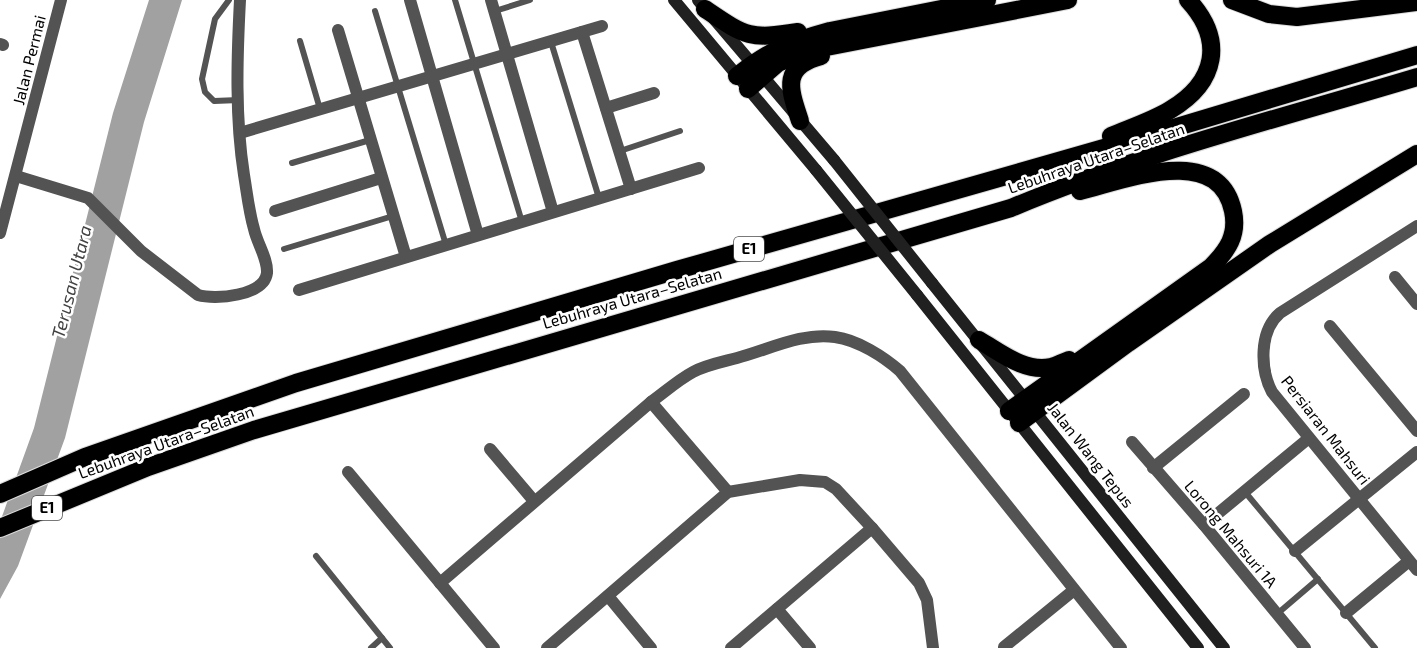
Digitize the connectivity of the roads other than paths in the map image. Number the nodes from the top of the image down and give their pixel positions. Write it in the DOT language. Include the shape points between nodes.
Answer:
graph roads {
  1 [pos="61,0"];
  2 [pos="229,0"];
  3 [pos="240,0"];
  4 [pos="410,0"];
  5 [pos="455,0"];
  6 [pos="530,0"];
  7 [pos="674,0"];
  8 [pos="987,0"];
  9 [pos="1068,0"];
  10 [pos="1188,0"];
  11 [pos="1232,0"];
  12 [pos="1417,2"];
  13 [pos="702,4"];
  14 [pos="493,6"];
  15 [pos="375,11"];
  16 [pos="920,21"];
  17 [pos="602,26"];
  18 [pos="338,30"];
  19 [pos="582,32"];
  20 [pos="300,41"];
  21 [pos="551,41"];
  22 [pos="508,54"];
  23 [pos="1417,55"];
  24 [pos="475,64"];
  25 [pos="757,70"];
  26 [pos="434,76"];
  27 [pos="1417,77"];
  28 [pos="743,82"];
  29 [pos="398,86"];
  30 [pos="654,93"];
  31 [pos="357,99"];
  32 [pos="239,100"];
  33 [pos="606,108"];
  34 [pos="320,110"];
  35 [pos="800,121"];
  36 [pos="680,131"];
  37 [pos="240,133"];
  38 [pos="370,140"];
  39 [pos="619,151"];
  40 [pos="1417,154"];
  41 [pos="292,163"];
  42 [pos="1043,164"];
  43 [pos="699,168"];
  44 [pos="16,176"];
  45 [pos="381,178"];
  46 [pos="631,189"];
  47 [pos="599,199"];
  48 [pos="1011,208"];
  49 [pos="275,211"];
  50 [pos="553,212"];
  51 [pos="393,216"];
  52 [pos="522,222"];
  53 [pos="1417,226"];
  54 [pos="0,233"];
  55 [pos="478,235"];
  56 [pos="446,245"];
  57 [pos="284,249"];
  58 [pos="406,257"];
  59 [pos="1395,277"];
  60 [pos="299,290"];
  61 [pos="1417,304"];
  62 [pos="1330,326"];
  63 [pos="1119,331"];
  64 [pos="980,340"];
  65 [pos="1244,394"];
  66 [pos="651,402"];
  67 [pos="1031,405"];
  68 [pos="1014,417"];
  69 [pos="1417,432"];
  70 [pos="1309,438"];
  71 [pos="1132,441"];
  72 [pos="490,449"];
  73 [pos="1417,452"];
  74 [pos="1154,468"];
  75 [pos="348,472"];
  76 [pos="1245,491"];
  77 [pos="728,492"];
  78 [pos="0,494"];
  79 [pos="1359,499"];
  80 [pos="534,501"];
  81 [pos="1204,525"];
  82 [pos="0,528"];
  83 [pos="872,528"];
  84 [pos="1295,551"];
  85 [pos="316,556"];
  86 [pos="1413,565"];
  87 [pos="1318,579"];
  88 [pos="440,583"];
  89 [pos="1074,590"];
  90 [pos="608,596"];
  91 [pos="777,609"];
  92 [pos="1346,613"];
  93 [pos="1277,615"];
  94 [pos="382,638"];
  95 [pos="1004,647"];
  96 [pos="371,648"];
  97 [pos="390,648"];
  98 [pos="494,648"];
  99 [pos="547,648"];
  100 [pos="651,648"];
  101 [pos="731,648"];
  102 [pos="810,648"];
  103 [pos="933,648"];
  104 [pos="1121,648"];
  105 [pos="1198,648"];
  106 [pos="1224,648"];
  107 [pos="1305,648"];
  108 [pos="1375,648"];
  1 -- 44 [label="street, Jalan Permai"];
  2 -- 32 [label="lane" via="215,19 202,79 205,92 214,101"];
  3 -- 32 [label="street"];
  4 -- 26 [label="street"];
  5 -- 24 [label="lane"];
  6 -- 14 [label="lane"];
  7 -- 28 [label="main road"];
  8 -- 16 [label="highway"];
  9 -- 16 [label="highway"];
  10 -- 42 [label="highway" via="1202,15 1212,52 1206,74 1195,90 1169,111"];
  11 -- 12 [label="highway" via="1269,14 1298,17"];
  13 -- 16 [label="highway" via="735,29 768,37"];
  13 -- 25 [label="main road, Jalan Wang Tepus"];
  14 -- 22 [label="street"];
  15 -- 29 [label="lane"];
  16 -- 25 [label="highway" via="830,31 804,38 784,45"];
  16 -- 35 [label="highway" via="804,63 793,74 790,84"];
  17 -- 19 [label="street"];
  18 -- 31 [label="street"];
  19 -- 21 [label="street"];
  19 -- 33 [label="street"];
  20 -- 34 [label="lane"];
  21 -- 22 [label="street"];
  21 -- 47 [label="lane"];
  22 -- 24 [label="street"];
  22 -- 50 [label="street"];
  23 -- 42 [label="highway, Lebuhraya Utara–Selatan / E1"];
  24 -- 26 [label="street"];
  24 -- 52 [label="lane"];
  25 -- 28 [label="highway"];
  25 -- 35 [label="main road, Jalan Wang Tepus"];
  26 -- 29 [label="street"];
  26 -- 55 [label="street"];
  27 -- 48 [label="highway, Lebuhraya Utara–Selatan / E1" via="1159,154"];
  28 -- 68 [label="main road, bridge"];
  29 -- 31 [label="street"];
  29 -- 56 [label="lane"];
  30 -- 33 [label="street"];
  31 -- 34 [label="street"];
  31 -- 38 [label="street"];
  32 -- 37 [label="street"];
  33 -- 39 [label="street"];
  34 -- 37 [label="street"];
  35 -- 64 [label="main road, Jalan Wang Tepus, bridge"];
  36 -- 39 [label="lane"];
  37 -- 44 [label="street" via="250,213 267,274 259,287 246,292 209,298 198,295 129,241 87,198"];
  38 -- 41 [label="lane"];
  38 -- 45 [label="street"];
  39 -- 46 [label="street"];
  40 -- 67 [label="highway" via="1270,243"];
  42 -- 78 [label="highway, Lebuhraya Utara–Selatan / E1" via="296,383 85,457"];
  43 -- 46 [label="street"];
  44 -- 54 [label="street, Jalan Permai"];
  45 -- 49 [label="street"];
  45 -- 51 [label="street"];
  46 -- 47 [label="street"];
  47 -- 50 [label="street"];
  48 -- 63 [label="highway" via="1161,171 1203,173 1217,181 1231,202 1235,220 1230,245 1211,267"];
  48 -- 82 [label="highway, Lebuhraya Utara–Selatan / E1" via="254,430 94,488"];
  50 -- 52 [label="street"];
  51 -- 57 [label="lane"];
  51 -- 58 [label="street"];
  52 -- 55 [label="street"];
  53 -- 70 [label="street, Persiaran Mahsuri" via="1280,313 1270,324 1264,364 1267,382"];
  55 -- 56 [label="street"];
  56 -- 58 [label="street"];
  58 -- 60 [label="street"];
  59 -- 61 [label="street"];
  62 -- 69 [label="street"];
  63 -- 64 [label="highway" via="1050,368 1016,362"];
  63 -- 67 [label="highway"];
  64 -- 67 [label="main road, Jalan Wang Tepus"];
  65 -- 74 [label="street"];
  66 -- 77 [label="street"];
  66 -- 80 [label="street"];
  66 -- 89 [label="street" via="696,371 800,339 839,337 882,356 900,371"];
  67 -- 68 [label="highway"];
  67 -- 106 [label="main road, Jalan Wang Tepus"];
  68 -- 105 [label="main road"];
  70 -- 76 [label="street"];
  70 -- 79 [label="street, Persiaran Mahsuri"];
  71 -- 74 [label="street, Lorong Mahsuri 1A"];
  72 -- 80 [label="street"];
  73 -- 79 [label="street"];
  74 -- 81 [label="street, Lorong Mahsuri 1A"];
  75 -- 88 [label="street"];
  76 -- 81 [label="street"];
  76 -- 84 [label="lane"];
  77 -- 83 [label="street" via="800,480 825,482"];
  77 -- 90 [label="street"];
  79 -- 84 [label="street"];
  79 -- 86 [label="street, Persiaran Mahsuri"];
  80 -- 88 [label="street"];
  81 -- 93 [label="street, Lorong Mahsuri 1A"];
  83 -- 91 [label="street"];
  83 -- 103 [label="street" via="919,583 927,600"];
  84 -- 87 [label="lane"];
  85 -- 94 [label="lane"];
  86 -- 92 [label="street"];
  87 -- 92 [label="lane"];
  87 -- 93 [label="lane"];
  88 -- 98 [label="street"];
  89 -- 95 [label="street"];
  89 -- 104 [label="street"];
  90 -- 99 [label="street"];
  90 -- 100 [label="street"];
  91 -- 101 [label="street"];
  91 -- 102 [label="street"];
  92 -- 108 [label="lane"];
  93 -- 107 [label="street, Lorong Mahsuri 1A"];
  94 -- 96 [label="lane"];
  94 -- 97 [label="lane"];
}
